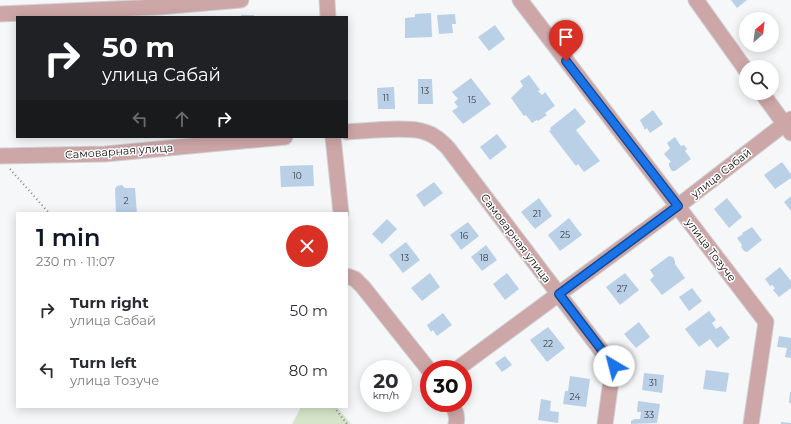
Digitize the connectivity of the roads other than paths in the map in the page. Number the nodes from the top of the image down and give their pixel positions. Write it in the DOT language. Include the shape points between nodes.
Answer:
graph roads {
  1 [pos="241,0"];
  2 [pos="328,0"];
  3 [pos="520,0"];
  4 [pos="696,0"];
  5 [pos="0,14"];
  6 [pos="328,16"];
  7 [pos="739,60"];
  8 [pos="768,100"];
  9 [pos="789,125"];
  10 [pos="348,132"];
  11 [pos="274,138"];
  12 [pos="333,138"];
  13 [pos="0,156"];
  14 [pos="678,206"];
  15 [pos="341,212"];
  16 [pos="348,276"];
  17 [pos="559,294"];
  18 [pos="421,360"];
  19 [pos="469,360"];
  20 [pos="456,412"];
  21 [pos="456,424"];
  22 [pos="605,424"];
  23 [pos="751,424"];
  1 -- 5 [label="street" via="159,7"];
  2 -- 6 [label="street"];
  3 -- 14 [label="street, улица Тозуче"];
  4 -- 7 [label="street"];
  8 -- 9 [label="street"];
  9 -- 14 [label="street, улица Сабай"];
  10 -- 17 [label="street, Самоварная улица" via="414,129 438,138"];
  11 -- 13 [label="street, Самоварная улица" via="105,154"];
  12 -- 15 [label="street"];
  14 -- 17 [label="street, улица Сабай"];
  14 -- 23 [label="street, улица Тозуче" via="766,322"];
  16 -- 18 [label="street" via="363,287"];
  17 -- 19 [label="street, улица Сабай"];
  17 -- 22 [label="street, Самоварная улица" via="614,366"];
  20 -- 21 [label="street"];
}
